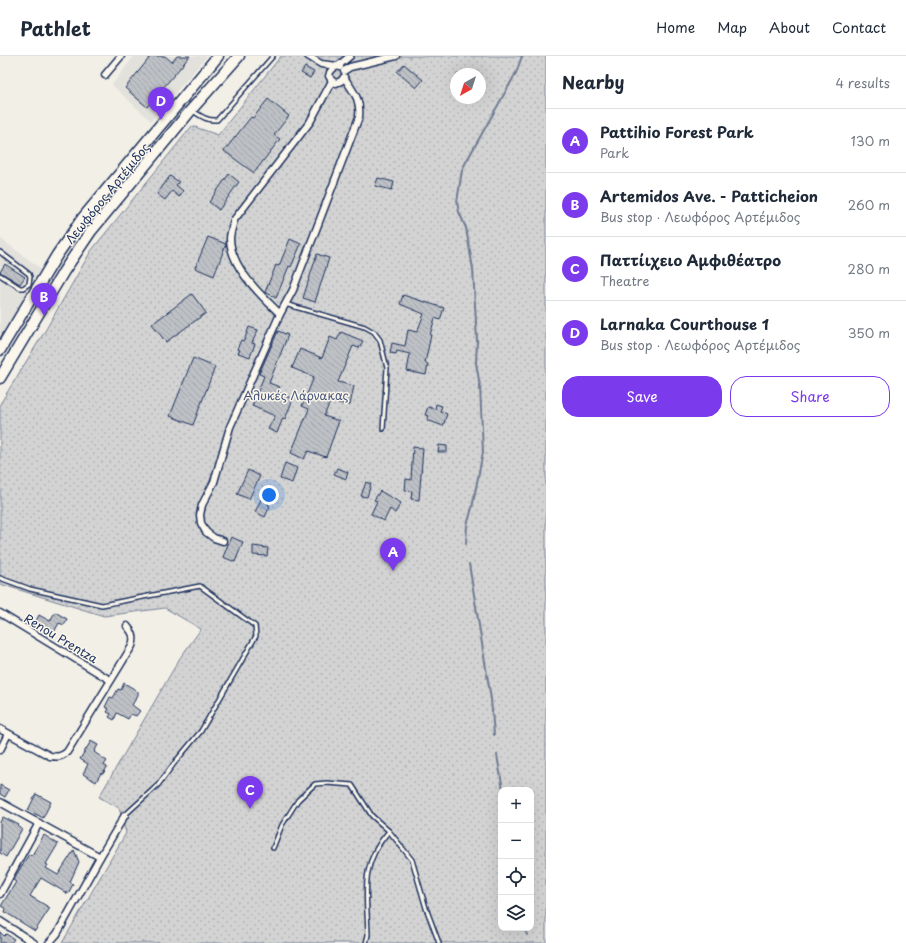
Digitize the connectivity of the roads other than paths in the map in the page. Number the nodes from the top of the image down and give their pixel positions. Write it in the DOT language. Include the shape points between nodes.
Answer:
graph roads {
  1 [pos="121,56"];
  2 [pos="218,56"];
  3 [pos="239,56"];
  4 [pos="273,56"];
  5 [pos="308,56"];
  6 [pos="350,56"];
  7 [pos="396,56"];
  8 [pos="338,66"];
  9 [pos="344,74"];
  10 [pos="105,75"];
  11 [pos="332,81"];
  12 [pos="181,101"];
  13 [pos="192,110"];
  14 [pos="0,252"];
  15 [pos="0,274"];
  16 [pos="285,304"];
  17 [pos="280,314"];
  18 [pos="0,350"];
  19 [pos="0,378"];
  20 [pos="382,429"];
  21 [pos="223,541"];
  22 [pos="0,578"];
  23 [pos="0,614"];
  24 [pos="127,626"];
  25 [pos="110,680"];
  26 [pos="0,730"];
  27 [pos="8,734"];
  28 [pos="0,750"];
  29 [pos="0,802"];
  30 [pos="126,815"];
  31 [pos="39,823"];
  32 [pos="389,831"];
  33 [pos="273,848"];
  34 [pos="100,857"];
  35 [pos="0,894"];
  36 [pos="0,921"];
  37 [pos="34,943"];
  38 [pos="49,943"];
  39 [pos="366,943"];
  40 [pos="439,943"];
  1 -- 10 [label="street"];
  2 -- 12 [label="main road, Λεωφόρος Αρτέμιδος"];
  3 -- 13 [label="main road, Λεωφόρος Αρτέμιδος"];
  4 -- 13 [label="lane" via="217,120 206,119"];
  5 -- 8 [label="street" via="321,64"];
  6 -- 8 [label="street"];
  7 -- 9 [label="street" via="350,67"];
  8 -- 9 [label="street"];
  8 -- 11 [label="street" via="330,72"];
  9 -- 11 [label="street" via="341,81"];
  9 -- 16 [label="street" via="358,99 359,116 293,290"];
  11 -- 17 [label="street" via="310,122 234,220 230,238 234,257 252,286"];
  12 -- 13 [label="main road"];
  12 -- 18 [label="main road, Λεωφόρος Αρτέμιδος" via="82,219 56,255"];
  13 -- 19 [label="main road, Λεωφόρος Αρτέμιδος" via="90,231"];
  14 -- 15 [label="lane" via="30,277 28,284 22,288"];
  16 -- 17 [label="street"];
  16 -- 20 [label="lane" via="365,327 374,332 380,340 387,368"];
  17 -- 21 [label="street" via="230,427 214,482 202,505 201,523 206,532"];
  22 -- 30 [label="lane" via="30,589 102,605 200,586 255,626 256,636 201,731 158,786"];
  23 -- 25 [label="street, Renou Prentza"];
  24 -- 25 [label="street" via="134,639 132,646"];
  25 -- 27 [label="street" via="67,752 62,756 50,756"];
  26 -- 27 [label="street"];
  27 -- 28 [label="street"];
  29 -- 31 [label="street"];
  30 -- 34 [label="street"];
  31 -- 34 [label="street"];
  31 -- 35 [label="street"];
  32 -- 33 [label="lane" via="372,816 352,785 315,784 298,800 282,825"];
  32 -- 39 [label="lane" via="379,842 371,858 366,878"];
  32 -- 40 [label="lane" via="412,860"];
  34 -- 38 [label="street" via="57,934"];
  36 -- 37 [label="street"];
}
